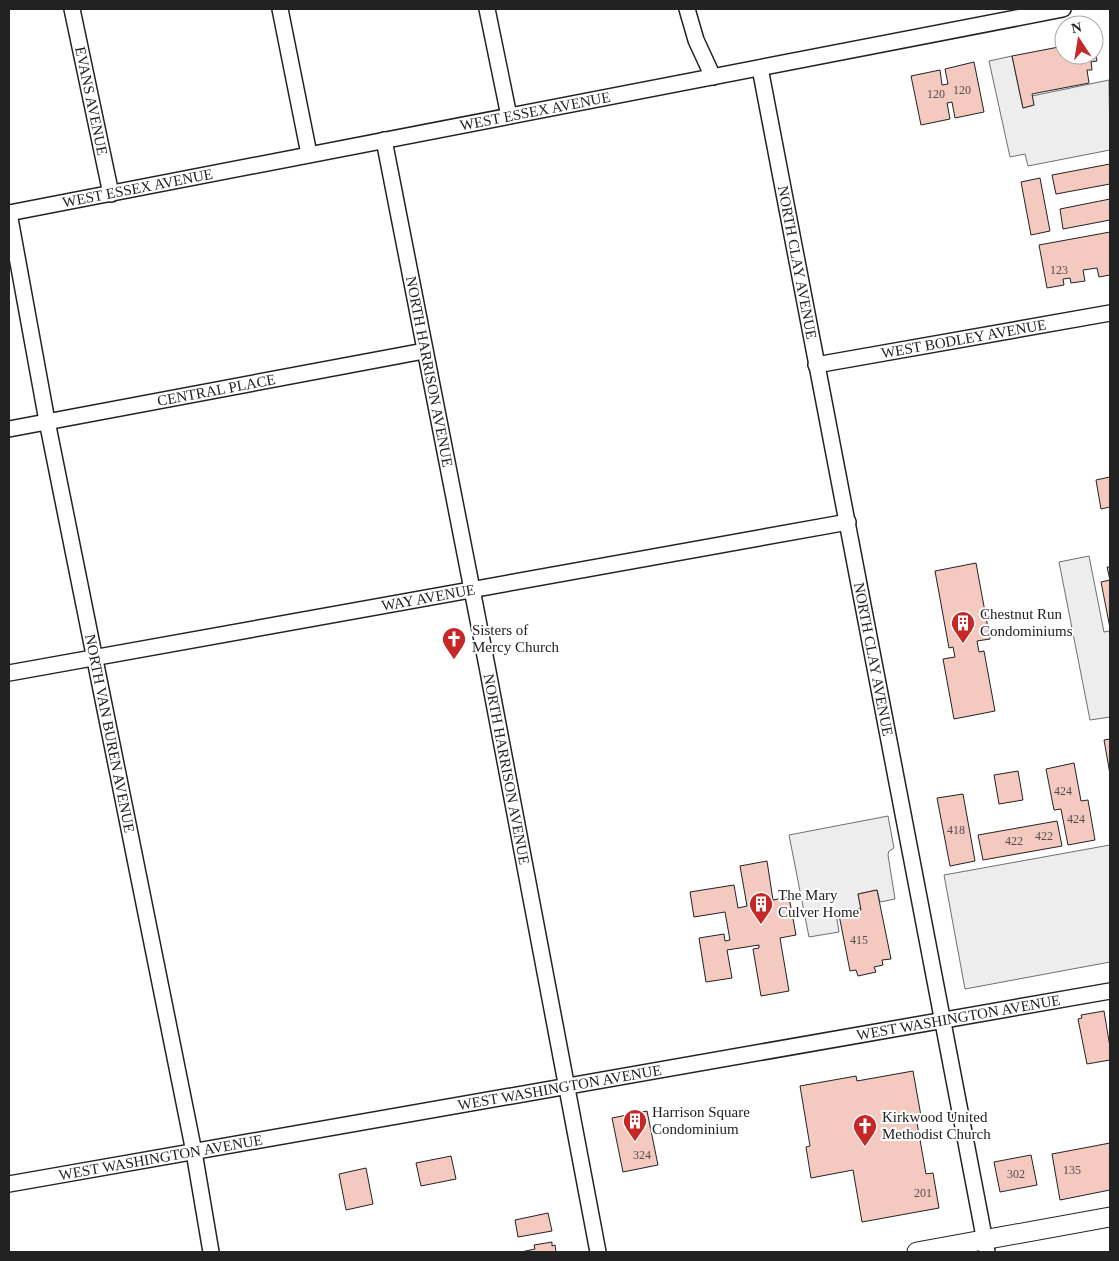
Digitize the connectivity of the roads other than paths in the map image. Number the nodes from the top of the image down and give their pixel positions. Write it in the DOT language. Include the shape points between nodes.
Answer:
graph roads {
  1 [pos="72,9"];
  2 [pos="280,9"];
  3 [pos="486,9"];
  4 [pos="687,9"];
  5 [pos="1062,9"];
  6 [pos="760,68"];
  7 [pos="713,77"];
  8 [pos="509,116"];
  9 [pos="384,140"];
  10 [pos="309,154"];
  11 [pos="111,194"];
  12 [pos="9,213"];
  13 [pos="1110,313"];
  14 [pos="424,351"];
  15 [pos="816,365"];
  16 [pos="47,421"];
  17 [pos="9,429"];
  18 [pos="848,522"];
  19 [pos="472,589"];
  20 [pos="94,657"];
  21 [pos="9,672"];
  22 [pos="1110,991"];
  23 [pos="944,1021"];
  24 [pos="566,1085"];
  25 [pos="194,1152"];
  26 [pos="9,1184"];
  27 [pos="1110,1217"];
  28 [pos="986,1246"];
  29 [pos="210,1252"];
  30 [pos="598,1252"];
  31 [pos="917,1252"];
  1 -- 11 [label="street, EVANS AVENUE"];
  2 -- 10 [label="street"];
  3 -- 8 [label="street"];
  4 -- 7 [label="street" via="696,40"];
  5 -- 6 [label="street, WEST ESSEX AVENUE"];
  6 -- 7 [label="street, WEST ESSEX AVENUE"];
  6 -- 15 [label="street, NORTH CLAY AVENUE"];
  7 -- 8 [label="street, WEST ESSEX AVENUE"];
  8 -- 9 [label="street, WEST ESSEX AVENUE"];
  9 -- 10 [label="street, WEST ESSEX AVENUE"];
  9 -- 14 [label="street, NORTH HARRISON AVENUE"];
  10 -- 11 [label="street, WEST ESSEX AVENUE"];
  11 -- 12 [label="street, WEST ESSEX AVENUE"];
  12 -- 16 [label="street, NORTH VAN BUREN AVENUE"];
  13 -- 15 [label="street, WEST BODLEY AVENUE"];
  14 -- 16 [label="street, CENTRAL PLACE"];
  14 -- 19 [label="street, NORTH HARRISON AVENUE"];
  15 -- 18 [label="street, NORTH CLAY AVENUE"];
  16 -- 17 [label="street, CENTRAL PLACE"];
  16 -- 20 [label="street, NORTH VAN BUREN AVENUE"];
  18 -- 19 [label="street, WAY AVENUE"];
  18 -- 23 [label="street, NORTH CLAY AVENUE"];
  19 -- 20 [label="street, WAY AVENUE"];
  19 -- 24 [label="street, NORTH HARRISON AVENUE"];
  20 -- 21 [label="street, WAY AVENUE"];
  20 -- 25 [label="street, NORTH VAN BUREN AVENUE"];
  22 -- 23 [label="street, WEST WASHINGTON AVENUE"];
  23 -- 24 [label="street, WEST WASHINGTON AVENUE"];
  23 -- 28 [label="street, NORTH CLAY AVENUE"];
  24 -- 25 [label="street, WEST WASHINGTON AVENUE"];
  24 -- 30 [label="street, NORTH HARRISON AVENUE"];
  25 -- 26 [label="street, WEST WASHINGTON AVENUE"];
  25 -- 29 [label="street, NORTH VAN BUREN AVENUE"];
  27 -- 28 [label="main road"];
  28 -- 31 [label="main road"];
}
